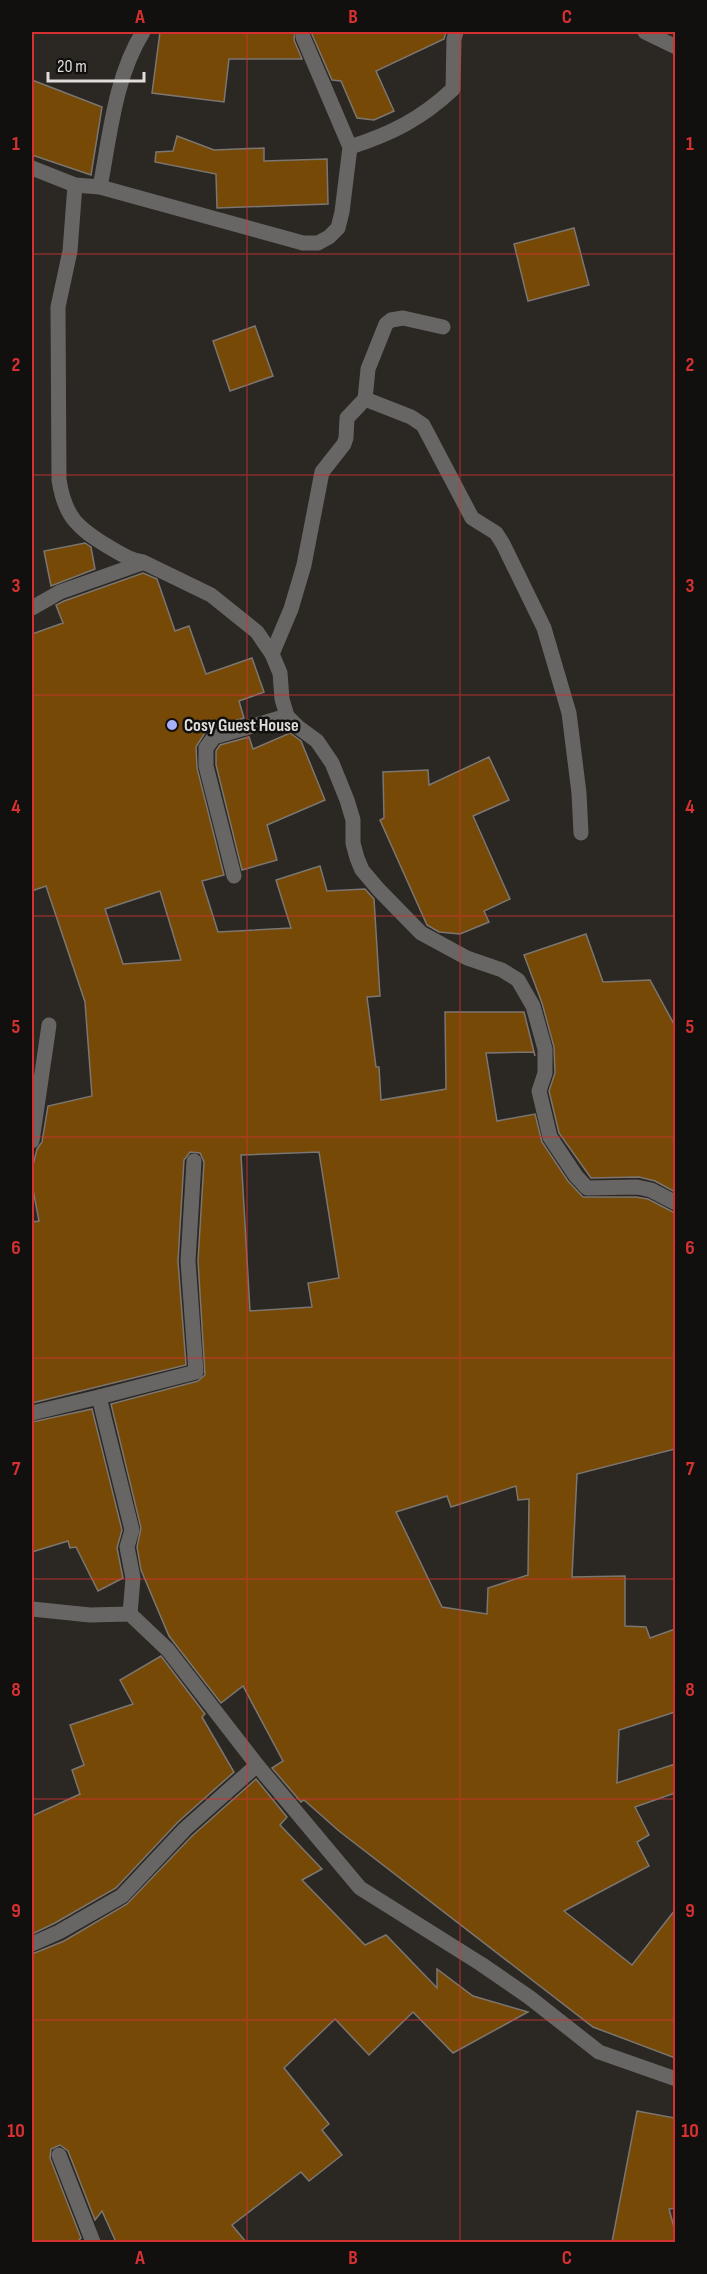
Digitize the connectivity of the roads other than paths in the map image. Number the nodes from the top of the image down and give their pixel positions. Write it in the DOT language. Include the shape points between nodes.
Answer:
graph roads {
  1 [pos="143,32"];
  2 [pos="456,32"];
  3 [pos="645,32"];
  4 [pos="303,37"];
  5 [pos="675,47"];
  6 [pos="350,147"];
  7 [pos="32,168"];
  8 [pos="75,185"];
  9 [pos="100,187"];
  10 [pos="443,327"];
  11 [pos="364,399"];
  12 [pos="143,562"];
  13 [pos="32,608"];
  14 [pos="272,654"];
  15 [pos="287,716"];
  16 [pos="581,833"];
  17 [pos="234,876"];
  18 [pos="48,1025"];
  19 [pos="32,1141"];
  20 [pos="194,1161"];
  21 [pos="675,1203"];
  22 [pos="99,1397"];
  23 [pos="32,1413"];
  24 [pos="32,1609"];
  25 [pos="130,1614"];
  26 [pos="257,1765"];
  27 [pos="32,1944"];
  28 [pos="675,2079"];
  29 [pos="59,2155"];
  30 [pos="93,2242"];
  1 -- 9 [label="street" via="131,52 117,102"];
  2 -- 6 [label="street" via="453,89 434,107 386,135"];
  3 -- 5 [label="street"];
  4 -- 6 [label="street"];
  6 -- 9 [label="street" via="338,228 318,243 303,243"];
  7 -- 8 [label="street"];
  8 -- 9 [label="street"];
  8 -- 12 [label="street" via="70,251 58,307 62,501 80,528 131,560"];
  10 -- 11 [label="street" via="403,318 386,324 368,369"];
  11 -- 14 [label="street" via="346,418 344,444 322,472 304,565"];
  11 -- 16 [label="street" via="423,425 472,518 496,533 503,544 544,628 569,713"];
  12 -- 13 [label="street" via="60,592"];
  12 -- 14 [label="street" via="211,595 257,632"];
  14 -- 15 [label="street" via="280,673"];
  15 -- 17 [label="street" via="214,737 206,748 206,766"];
  15 -- 21 [label="street" via="317,741 332,764 347,800 357,858 368,877 421,933 518,980 533,1006 545,1049 545,1073 539,1091 550,1137 576,1176 587,1188 637,1187"];
  18 -- 19 [label="street"];
  20 -- 22 [label="street" via="188,1262 196,1372"];
  22 -- 23 [label="street"];
  22 -- 25 [label="street" via="132,1530 127,1547 133,1578"];
  24 -- 25 [label="street" via="90,1615"];
  25 -- 26 [label="street" via="168,1650"];
  26 -- 27 [label="street" via="185,1829 122,1896"];
  26 -- 28 [label="street" via="360,1888 481,1964 599,2052"];
  29 -- 30 [label="street"];
}
